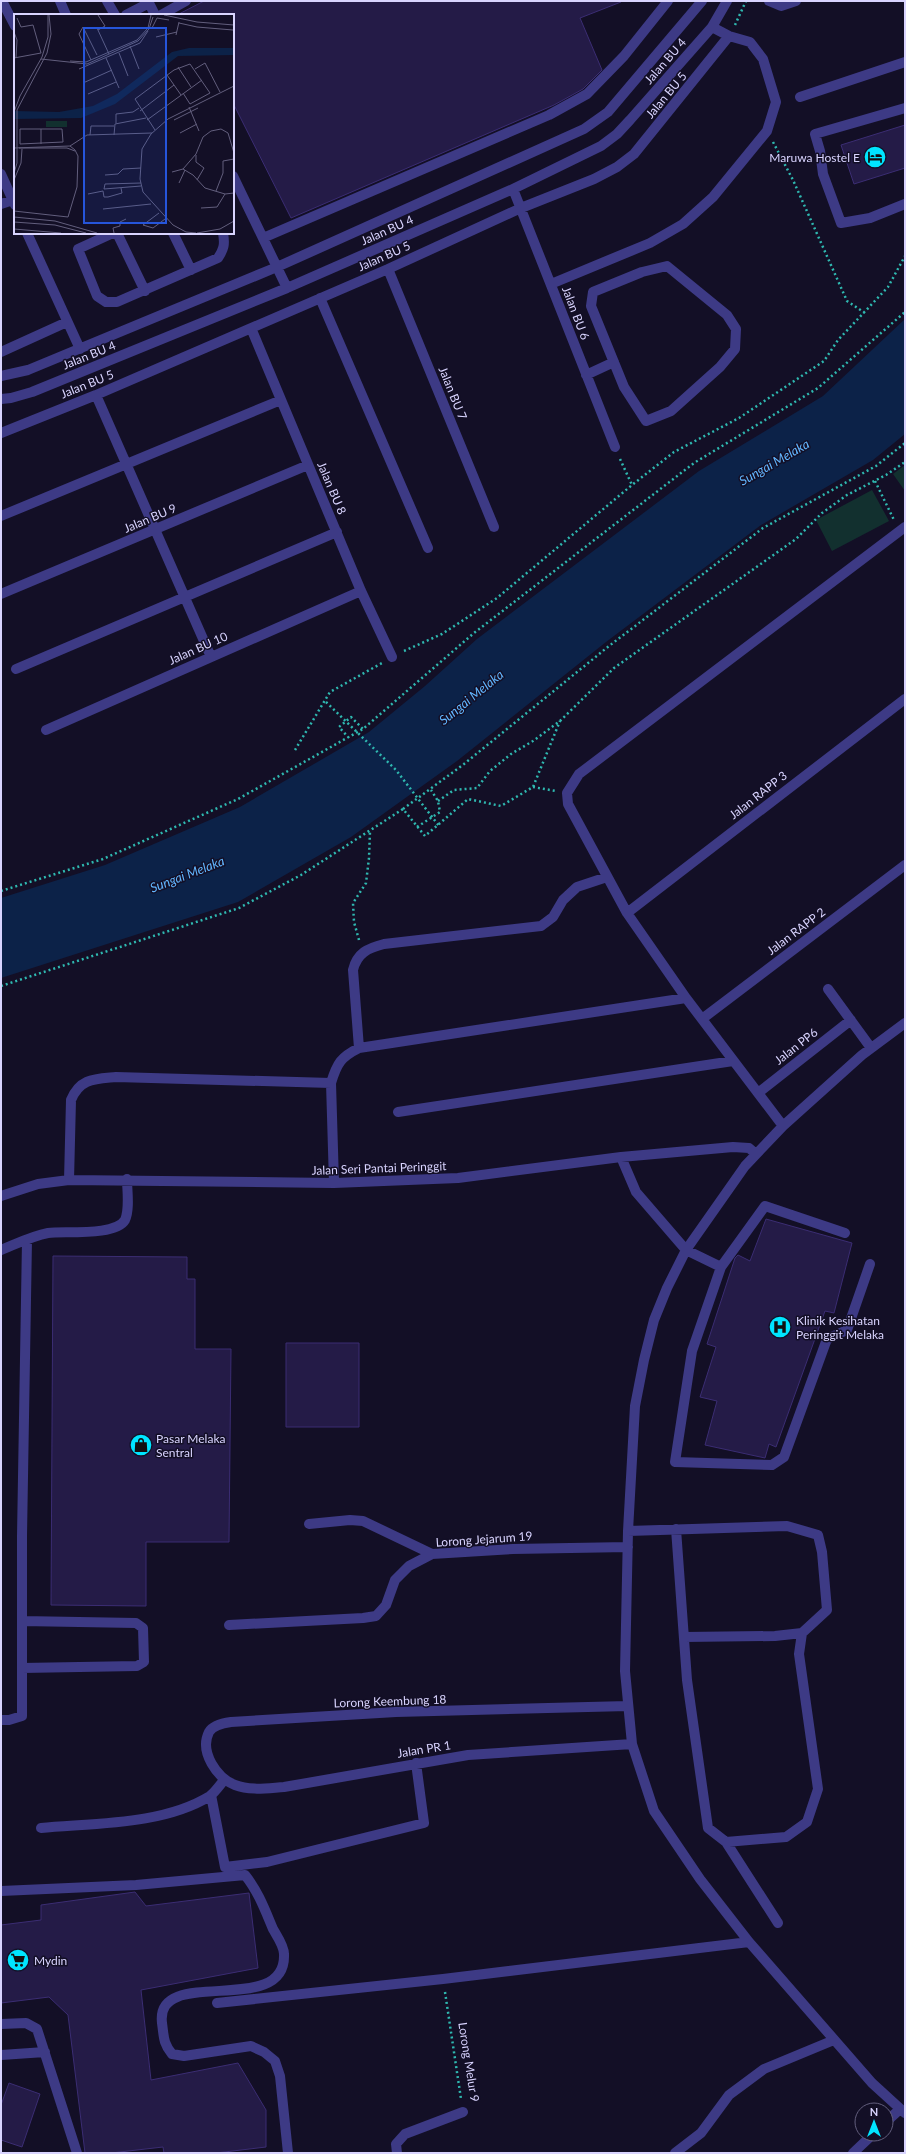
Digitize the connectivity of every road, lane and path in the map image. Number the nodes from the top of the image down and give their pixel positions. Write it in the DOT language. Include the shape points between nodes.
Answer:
graph roads {
  1 [pos="2,1"];
  2 [pos="60,1"];
  3 [pos="107,1"];
  4 [pos="186,1"];
  5 [pos="668,1"];
  6 [pos="702,1"];
  7 [pos="727,1"];
  8 [pos="746,1"];
  9 [pos="770,1"];
  10 [pos="796,1"];
  11 [pos="149,2"];
  12 [pos="66,14"];
  13 [pos="114,14"];
  14 [pos="128,14"];
  15 [pos="155,14"];
  16 [pos="163,14"];
  17 [pos="14,24"];
  18 [pos="712,27"];
  19 [pos="729,36"];
  20 [pos="905,62"];
  21 [pos="800,97"];
  22 [pos="905,108"];
  23 [pos="767,131"];
  24 [pos="1,174"];
  25 [pos="234,178"];
  26 [pos="513,189"];
  27 [pos="14,203"];
  28 [pos="1,204"];
  29 [pos="905,204"];
  30 [pos="521,208"];
  31 [pos="27,234"];
  32 [pos="111,234"];
  33 [pos="117,234"];
  34 [pos="173,234"];
  35 [pos="223,234"];
  36 [pos="263,238"];
  37 [pos="905,256"];
  38 [pos="277,267"];
  39 [pos="388,269"];
  40 [pos="191,270"];
  41 [pos="551,284"];
  42 [pos="287,288"];
  43 [pos="145,291"];
  44 [pos="320,298"];
  45 [pos="905,312"];
  46 [pos="865,313"];
  47 [pos="67,322"];
  48 [pos="251,328"];
  49 [pos="80,348"];
  50 [pos="1,352"];
  51 [pos="614,362"];
  52 [pos="586,375"];
  53 [pos="1,376"];
  54 [pos="96,395"];
  55 [pos="1,399"];
  56 [pos="281,400"];
  57 [pos="1,433"];
  58 [pos="905,444"];
  59 [pos="615,447"];
  60 [pos="905,462"];
  61 [pos="126,464"];
  62 [pos="308,465"];
  63 [pos="875,481"];
  64 [pos="632,485"];
  65 [pos="1,516"];
  66 [pos="494,527"];
  67 [pos="902,529"];
  68 [pos="155,530"];
  69 [pos="337,532"];
  70 [pos="428,548"];
  71 [pos="361,591"];
  72 [pos="1,594"];
  73 [pos="185,597"];
  74 [pos="211,657"];
  75 [pos="392,657"];
  76 [pos="16,670"];
  77 [pos="905,699"];
  78 [pos="326,702"];
  79 [pos="346,721"];
  80 [pos="560,721"];
  81 [pos="363,729"];
  82 [pos="46,730"];
  83 [pos="349,738"];
  84 [pos="295,750"];
  85 [pos="533,786"];
  86 [pos="430,790"];
  87 [pos="567,793"];
  88 [pos="438,800"];
  89 [pos="404,809"];
  90 [pos="432,818"];
  91 [pos="439,826"];
  92 [pos="417,827"];
  93 [pos="370,831"];
  94 [pos="905,865"];
  95 [pos="607,878"];
  96 [pos="1,891"];
  97 [pos="627,913"];
  98 [pos="362,952"];
  99 [pos="1,986"];
  100 [pos="828,989"];
  101 [pos="686,998"];
  102 [pos="702,1019"];
  103 [pos="851,1020"];
  104 [pos="905,1023"];
  105 [pos="359,1048"];
  106 [pos="871,1048"];
  107 [pos="733,1061"];
  108 [pos="331,1083"];
  109 [pos="758,1093"];
  110 [pos="398,1112"];
  111 [pos="783,1126"];
  112 [pos="756,1154"];
  113 [pos="621,1157"];
  114 [pos="127,1179"];
  115 [pos="69,1180"];
  116 [pos="334,1183"];
  117 [pos="1,1196"];
  118 [pos="845,1234"];
  119 [pos="27,1240"];
  120 [pos="1,1250"];
  121 [pos="686,1250"];
  122 [pos="870,1264"];
  123 [pos="721,1267"];
  124 [pos="309,1524"];
  125 [pos="676,1529"];
  126 [pos="628,1531"];
  127 [pos="628,1547"];
  128 [pos="432,1554"];
  129 [pos="22,1621"];
  130 [pos="229,1625"];
  131 [pos="802,1633"];
  132 [pos="684,1637"];
  133 [pos="22,1668"];
  134 [pos="628,1706"];
  135 [pos="1,1720"];
  136 [pos="632,1744"];
  137 [pos="416,1763"];
  138 [pos="224,1780"];
  139 [pos="211,1795"];
  140 [pos="41,1828"];
  141 [pos="726,1842"];
  142 [pos="1,1891"];
  143 [pos="778,1923"];
  144 [pos="749,1942"];
  145 [pos="443,1979"];
  146 [pos="217,2003"];
  147 [pos="1,2024"];
  148 [pos="834,2040"];
  149 [pos="45,2052"];
  150 [pos="1,2055"];
  151 [pos="902,2111"];
  152 [pos="463,2112"];
  153 [pos="865,2142"];
  154 [pos="77,2153"];
  155 [pos="288,2153"];
  156 [pos="397,2153"];
  157 [pos="675,2153"];
  158 [pos="853,2153"];
  1 -- 17 [label="street"];
  2 -- 12 [label="street"];
  3 -- 13 [label="street"];
  4 -- 16 [label="street"];
  5 -- 36 [label="street" via="624,56 587,94 549,115"];
  6 -- 38 [label="street, Jalan BU 4" via="608,112 584,129"];
  7 -- 18 [label="street, Jalan BU 4"];
  8 -- 19 [label="path"];
  9 -- 10 [label="street" via="781,6"];
  11 -- 14 [label="street"];
  11 -- 15 [label="street"];
  18 -- 19 [label="street"];
  18 -- 26 [label="street, Jalan BU 4" via="617,134 601,146"];
  19 -- 23 [label="street" via="750,42 763,59 776,102"];
  19 -- 30 [label="street, Jalan BU 5" via="634,154 617,167 594,179"];
  20 -- 21 [label="street"];
  22 -- 29 [label="street" via="815,134 823,174 841,223 870,218"];
  23 -- 41 [label="street" via="713,197 683,224 650,243"];
  23 -- 46 [label="path" via="793,180 847,301"];
  24 -- 27 [label="street"];
  25 -- 36 [label="street"];
  26 -- 30 [label="street, Jalan BU 6"];
  26 -- 42 [label="street, Jalan BU 4"];
  27 -- 28 [label="street"];
  30 -- 39 [label="street, Jalan BU 5"];
  30 -- 41 [label="street, Jalan BU 6"];
  31 -- 47 [label="street"];
  32 -- 43 [label="street" via="78,249 97,296 106,302 117,302"];
  33 -- 43 [label="street"];
  34 -- 40 [label="street"];
  35 -- 40 [label="street" via="225,242 218,258"];
  36 -- 38 [label="street"];
  37 -- 46 [label="path" via="888,287"];
  38 -- 42 [label="street"];
  38 -- 49 [label="street, Jalan BU 4"];
  39 -- 44 [label="street, Jalan BU 5"];
  39 -- 66 [label="street, Jalan BU 7"];
  40 -- 43 [label="street"];
  41 -- 52 [label="street, Jalan BU 6"];
  42 -- 55 [label="street, Jalan BU 4" via="32,392"];
  44 -- 48 [label="street, Jalan BU 5"];
  44 -- 70 [label="street"];
  45 -- 81 [label="path" via="818,388 694,463 474,633"];
  46 -- 64 [label="path" via="838,340 824,361 807,374 739,418 674,452"];
  47 -- 49 [label="street"];
  47 -- 50 [label="street"];
  48 -- 54 [label="street, Jalan BU 5"];
  48 -- 56 [label="street, Jalan BU 8"];
  49 -- 53 [label="street, Jalan BU 4" via="28,370"];
  51 -- 51 [label="street" via="591,306 593,292 667,266 727,315 736,329 735,349 720,367 671,411 646,421 624,387"];
  51 -- 52 [label="street"];
  52 -- 59 [label="street, Jalan BU 6"];
  54 -- 57 [label="street, Jalan BU 5"];
  54 -- 61 [label="street"];
  56 -- 61 [label="street"];
  56 -- 62 [label="street, Jalan BU 8"];
  58 -- 86 [label="path" via="876,466 763,528 609,646"];
  59 -- 64 [label="path"];
  60 -- 63 [label="path"];
  61 -- 65 [label="street"];
  61 -- 68 [label="street"];
  62 -- 68 [label="street, Jalan BU 9"];
  62 -- 69 [label="street, Jalan BU 8"];
  63 -- 67 [label="path"];
  63 -- 80 [label="path" via="847,495 822,513 796,539 614,668"];
  64 -- 75 [label="path" via="497,598 442,634"];
  67 -- 87 [label="street" via="579,774"];
  68 -- 72 [label="street, Jalan BU 9"];
  68 -- 73 [label="street"];
  69 -- 71 [label="street, Jalan BU 8"];
  69 -- 73 [label="street"];
  71 -- 74 [label="street, Jalan BU 10"];
  71 -- 75 [label="street, Jalan BU 8"];
  73 -- 74 [label="street"];
  73 -- 76 [label="street"];
  74 -- 82 [label="street, Jalan BU 10"];
  75 -- 78 [label="path" via="330,692"];
  77 -- 97 [label="street, Jalan RAPP 3"];
  78 -- 79 [label="path, bridge"];
  78 -- 84 [label="path"];
  79 -- 81 [label="path" via="351,717"];
  79 -- 83 [label="path" via="339,726"];
  79 -- 90 [label="path, bridge" via="396,770"];
  80 -- 85 [label="path"];
  80 -- 88 [label="path" via="511,754 490,771 477,788 454,790"];
  81 -- 83 [label="path"];
  83 -- 96 [label="path" via="238,800 110,856"];
  85 -- 87 [label="path"];
  85 -- 91 [label="path" via="501,806 468,799"];
  86 -- 88 [label="path"];
  86 -- 89 [label="path"];
  87 -- 95 [label="street" via="568,804"];
  88 -- 90 [label="path" via="440,812"];
  89 -- 92 [label="path"];
  89 -- 93 [label="path"];
  90 -- 91 [label="path, bridge"];
  90 -- 92 [label="path"];
  91 -- 92 [label="path" via="425,836"];
  93 -- 98 [label="path" via="366,883 353,903 354,922"];
  93 -- 99 [label="path" via="301,875 240,908"];
  94 -- 102 [label="street, Jalan RAPP 2"];
  95 -- 97 [label="street"];
  95 -- 98 [label="street" via="577,887 563,900 553,917 541,926 384,944"];
  97 -- 101 [label="street"];
  98 -- 105 [label="street" via="353,970"];
  100 -- 103 [label="street"];
  101 -- 102 [label="street"];
  101 -- 105 [label="street"];
  102 -- 107 [label="street"];
  103 -- 106 [label="street"];
  103 -- 109 [label="street, Jalan PP6"];
  104 -- 106 [label="street"];
  105 -- 108 [label="street" via="344,1055 336,1067"];
  106 -- 111 [label="street"];
  107 -- 109 [label="street"];
  107 -- 110 [label="street"];
  108 -- 115 [label="street" via="116,1077 84,1082 75,1090 71,1100"];
  108 -- 116 [label="street"];
  109 -- 111 [label="street"];
  111 -- 112 [label="street"];
  112 -- 113 [label="street, Jalan Seri Pantai Peringgit" via="742,1146"];
  112 -- 121 [label="street"];
  113 -- 116 [label="street, Jalan Seri Pantai Peringgit" via="458,1178"];
  113 -- 121 [label="street" via="636,1192"];
  114 -- 115 [label="street, Jalan Seri Pantai Peringgit"];
  114 -- 116 [label="street, Jalan Seri Pantai Peringgit"];
  114 -- 119 [label="street" via="127,1211 125,1220 118,1226 106,1230 47,1234"];
  115 -- 117 [label="street, Jalan Seri Pantai Peringgit" via="38,1184"];
  118 -- 123 [label="street" via="765,1206"];
  119 -- 120 [label="street"];
  119 -- 129 [label="street"];
  121 -- 123 [label="street"];
  121 -- 126 [label="street" via="654,1320 644,1360 635,1406"];
  122 -- 123 [label="street" via="847,1330 827,1339 784,1456 772,1465 675,1462 692,1351"];
  124 -- 128 [label="street" via="363,1521"];
  125 -- 126 [label="street"];
  125 -- 131 [label="street" via="787,1526 818,1535 827,1610"];
  125 -- 132 [label="street"];
  126 -- 127 [label="street"];
  127 -- 128 [label="street, Lorong Jejarum 19" via="513,1549"];
  127 -- 134 [label="street" via="625,1671"];
  128 -- 130 [label="street, Lorong Jejarum 19" via="409,1566 395,1580 386,1605 376,1616"];
  129 -- 133 [label="street"];
  129 -- 133 [label="street" via="136,1623 143,1628 144,1662 137,1666"];
  131 -- 132 [label="street" via="775,1636"];
  131 -- 141 [label="street" via="800,1654 818,1789 806,1822 786,1837"];
  132 -- 141 [label="street" via="687,1680 708,1828"];
  133 -- 135 [label="street" via="22,1716"];
  134 -- 136 [label="street"];
  134 -- 138 [label="street, Lorong Keembung 18" via="396,1712 231,1722 218,1725 210,1731 207,1742 208,1755"];
  136 -- 137 [label="street, Jalan PR 1" via="468,1755"];
  136 -- 144 [label="street" via="654,1811 700,1880"];
  137 -- 138 [label="street, Jalan PR 1" via="258,1789 236,1786"];
  137 -- 139 [label="street" via="424,1823 267,1862 225,1867"];
  138 -- 139 [label="street"];
  139 -- 140 [label="street" via="187,1808 162,1815"];
  141 -- 143 [label="street"];
  142 -- 155 [label="street" via="136,1885 245,1875 254,1887 284,1952 283,1967 276,1978 263,1986 186,1994 172,1999 164,2007 161,2016 164,2045 172,2054 184,2056 251,2046 276,2061 280,2076"];
  144 -- 145 [label="street"];
  144 -- 148 [label="street"];
  145 -- 146 [label="street"];
  145 -- 152 [label="path, Lorong Melur 9"];
  147 -- 149 [label="street" via="26,2023 37,2029"];
  148 -- 151 [label="street" via="872,2083"];
  148 -- 157 [label="street" via="764,2069 729,2095 701,2133"];
  149 -- 150 [label="street"];
  149 -- 154 [label="street"];
  152 -- 156 [label="street, Lorong Melur 9" via="405,2134 396,2144"];
  153 -- 158 [label="street"];
}
